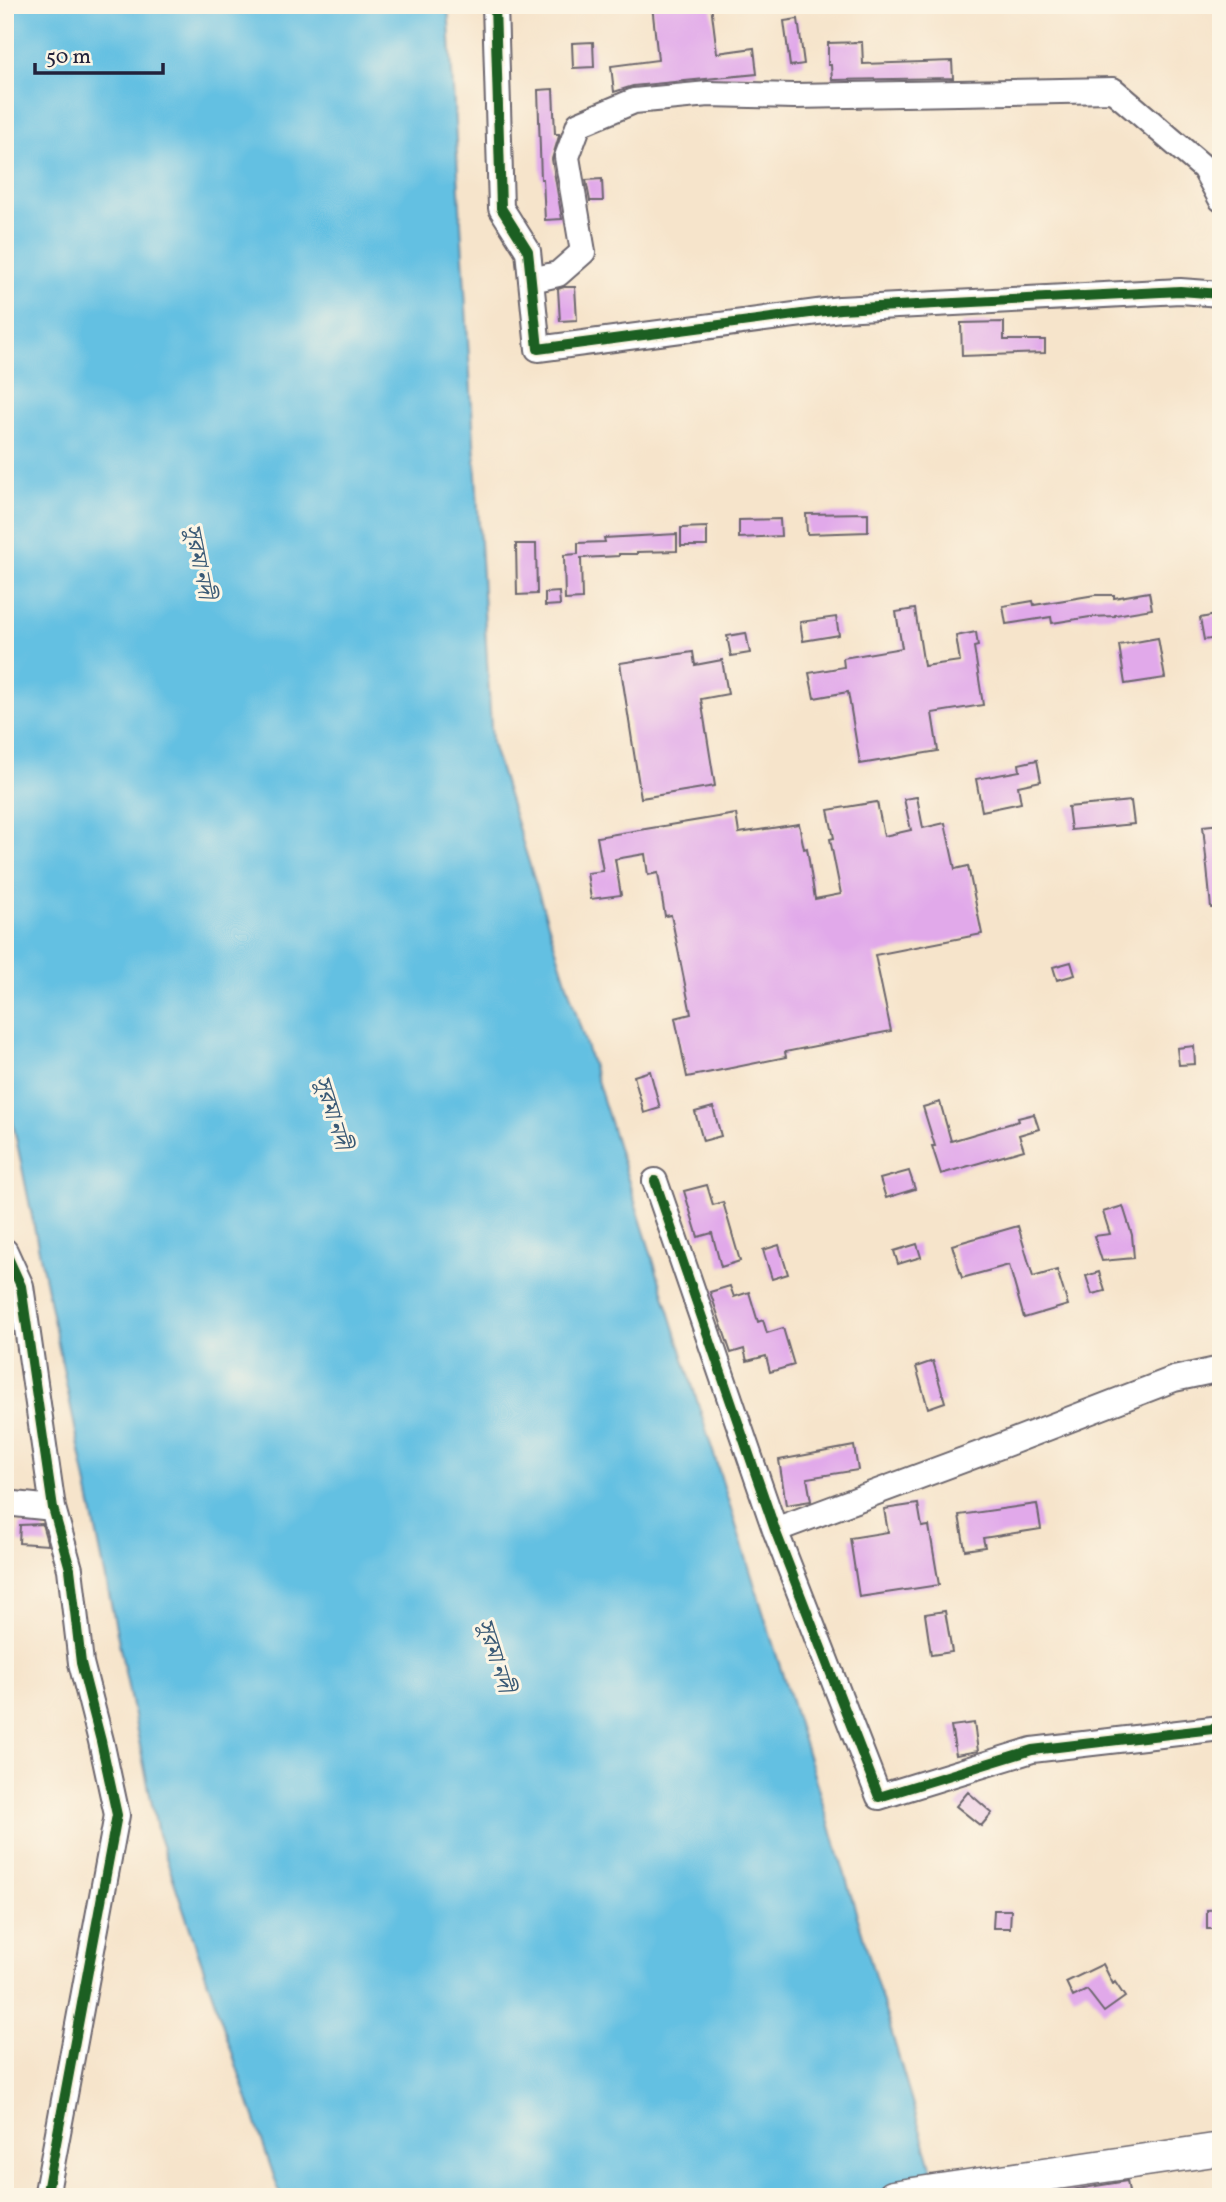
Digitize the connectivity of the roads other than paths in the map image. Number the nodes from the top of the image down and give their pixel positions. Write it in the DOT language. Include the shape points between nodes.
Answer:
graph roads {
  1 [pos="495,5"];
  2 [pos="1221,199"];
  3 [pos="531,280"];
  4 [pos="1221,294"];
  5 [pos="655,1181"];
  6 [pos="5,1251"];
  7 [pos="1221,1369"];
  8 [pos="5,1503"];
  9 [pos="53,1508"];
  10 [pos="775,1530"];
  11 [pos="1221,1728"];
  12 [pos="1208,2150"];
  13 [pos="46,2197"];
  14 [pos="894,2197"];
  1 -- 3 [label="street" via="501,208 528,251"];
  2 -- 3 [label="street" via="1204,168 1112,90 708,94 634,101 579,124 567,157 583,251 558,274"];
  3 -- 4 [label="street" via="538,349 840,309 1180,291"];
  5 -- 10 [label="street"];
  6 -- 9 [label="street" via="21,1286"];
  7 -- 10 [label="street" via="1174,1379"];
  8 -- 9 [label="street"];
  9 -- 13 [label="street" via="70,1569 81,1663 117,1815"];
  10 -- 11 [label="street" via="879,1797 1032,1750"];
  12 -- 14 [label="main road"];
}
